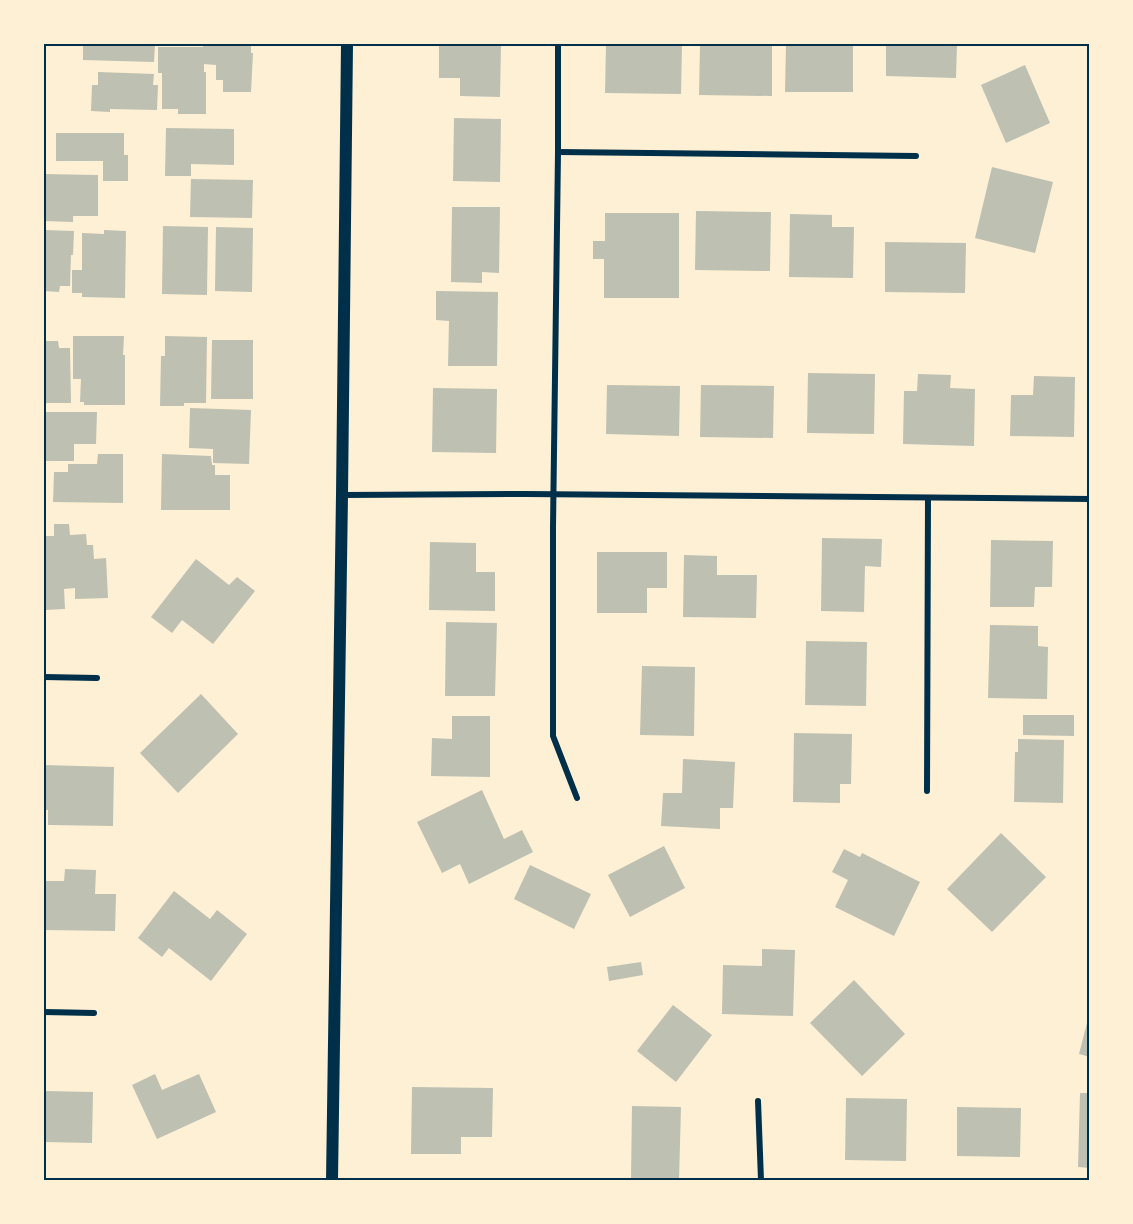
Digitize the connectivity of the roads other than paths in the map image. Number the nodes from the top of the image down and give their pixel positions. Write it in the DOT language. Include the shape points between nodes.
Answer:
graph roads {
  1 [pos="347,44"];
  2 [pos="558,44"];
  3 [pos="558,152"];
  4 [pos="916,156"];
  5 [pos="342,495"];
  6 [pos="554,495"];
  7 [pos="928,498"];
  8 [pos="1089,499"];
  9 [pos="44,677"];
  10 [pos="97,678"];
  11 [pos="927,791"];
  12 [pos="577,798"];
  13 [pos="44,1012"];
  14 [pos="94,1013"];
  15 [pos="758,1101"];
  16 [pos="332,1180"];
  17 [pos="761,1180"];
  1 -- 5 [label="main road"];
  2 -- 3 [label="street"];
  3 -- 4 [label="street"];
  3 -- 6 [label="street"];
  5 -- 6 [label="street"];
  5 -- 16 [label="main road"];
  6 -- 7 [label="street"];
  6 -- 12 [label="street" via="553,736"];
  7 -- 8 [label="street"];
  7 -- 11 [label="street"];
  9 -- 10 [label="street"];
  13 -- 14 [label="street"];
  15 -- 17 [label="street"];
}
